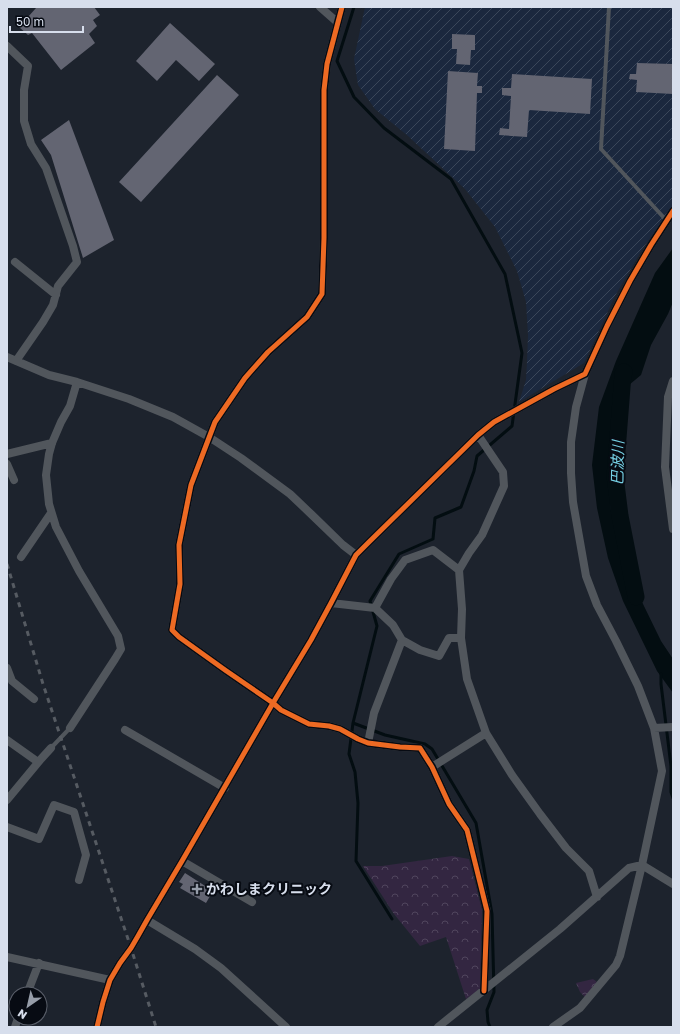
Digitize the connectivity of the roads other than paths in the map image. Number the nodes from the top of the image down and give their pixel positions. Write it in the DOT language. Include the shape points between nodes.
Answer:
graph roads {
  1 [pos="320,7"];
  2 [pos="342,7"];
  3 [pos="608,7"];
  4 [pos="337,22"];
  5 [pos="7,46"];
  6 [pos="673,211"];
  7 [pos="666,220"];
  8 [pos="15,262"];
  9 [pos="56,295"];
  10 [pos="7,357"];
  11 [pos="16,360"];
  12 [pos="586,374"];
  13 [pos="77,382"];
  14 [pos="673,382"];
  15 [pos="478,435"];
  16 [pos="209,436"];
  17 [pos="52,443"];
  18 [pos="7,454"];
  19 [pos="7,464"];
  20 [pos="14,480"];
  21 [pos="51,513"];
  22 [pos="673,529"];
  23 [pos="356,555"];
  24 [pos="21,557"];
  25 [pos="459,570"];
  26 [pos="332,603"];
  27 [pos="375,608"];
  28 [pos="461,638"];
  29 [pos="402,640"];
  30 [pos="7,668"];
  31 [pos="34,699"];
  32 [pos="273,703"];
  33 [pos="673,727"];
  34 [pos="70,728"];
  35 [pos="654,728"];
  36 [pos="125,730"];
  37 [pos="486,733"];
  38 [pos="7,740"];
  39 [pos="368,743"];
  40 [pos="51,748"];
  41 [pos="38,762"];
  42 [pos="432,767"];
  43 [pos="225,788"];
  44 [pos="7,800"];
  45 [pos="7,827"];
  46 [pos="182,861"];
  47 [pos="642,865"];
  48 [pos="79,880"];
  49 [pos="670,882"];
  50 [pos="597,897"];
  51 [pos="252,902"];
  52 [pos="147,920"];
  53 [pos="7,957"];
  54 [pos="39,964"];
  55 [pos="110,980"];
  56 [pos="30,986"];
  57 [pos="484,991"];
  58 [pos="284,1026"];
  59 [pos="96,1027"];
  60 [pos="438,1027"];
  61 [pos="553,1027"];
  1 -- 4 [label="street"];
  2 -- 4 [label="street"];
  3 -- 7 [label="lane" via="601,149"];
  4 -- 16 [label="street" via="324,90 322,294 307,317 268,352 245,378 215,422"];
  5 -- 9 [label="street" via="28,66 24,90 24,121 31,144 46,168 77,262 58,286"];
  6 -- 7 [label="street"];
  7 -- 12 [label="street" via="630,281"];
  8 -- 9 [label="street"];
  9 -- 11 [label="street" via="43,322"];
  10 -- 11 [label="street"];
  11 -- 13 [label="street" via="49,375"];
  12 -- 15 [label="street" via="494,422"];
  12 -- 35 [label="street" via="576,407 571,442 573,502 586,576 597,605 638,686"];
  13 -- 16 [label="street" via="173,417"];
  13 -- 17 [label="street" via="70,406"];
  14 -- 22 [label="street" via="668,397 665,467"];
  15 -- 23 [label="street"];
  15 -- 25 [label="street" via="503,472 504,486 482,535"];
  16 -- 23 [label="street" via="290,494"];
  16 -- 32 [label="street" via="191,485 182,530 179,546 180,584 172,630"];
  17 -- 18 [label="street"];
  17 -- 21 [label="street" via="46,475"];
  19 -- 20 [label="street"];
  21 -- 24 [label="street"];
  21 -- 34 [label="street" via="79,571 118,636 121,649"];
  23 -- 26 [label="street"];
  25 -- 27 [label="street" via="433,550 405,560"];
  25 -- 28 [label="street"];
  26 -- 27 [label="street"];
  26 -- 32 [label="street"];
  27 -- 29 [label="street" via="393,625"];
  28 -- 29 [label="street" via="449,638 439,656 420,650"];
  28 -- 37 [label="street" via="467,679"];
  29 -- 39 [label="street" via="374,713"];
  30 -- 31 [label="street" via="12,681"];
  32 -- 39 [label="street" via="281,710 309,724 340,729"];
  32 -- 43 [label="street"];
  33 -- 35 [label="street"];
  34 -- 40 [label="lane"];
  35 -- 47 [label="street" via="662,771"];
  36 -- 43 [label="street"];
  37 -- 42 [label="street"];
  37 -- 50 [label="street" via="540,814 566,848 589,871"];
  38 -- 41 [label="street"];
  39 -- 42 [label="street" via="420,748"];
  40 -- 41 [label="street"];
  41 -- 44 [label="street"];
  42 -- 57 [label="street" via="448,804 467,830 487,911"];
  43 -- 46 [label="street"];
  45 -- 48 [label="street" via="39,839 54,805 74,812 86,855"];
  46 -- 51 [label="street"];
  46 -- 52 [label="street"];
  47 -- 49 [label="street"];
  47 -- 50 [label="street" via="629,868"];
  47 -- 61 [label="street" via="616,965 580,1008"];
  50 -- 57 [label="street"];
  52 -- 55 [label="street"];
  52 -- 58 [label="street" via="221,968"];
  53 -- 54 [label="street"];
  54 -- 55 [label="street"];
  54 -- 56 [label="street"];
  55 -- 59 [label="street"];
  57 -- 60 [label="street"];
}
